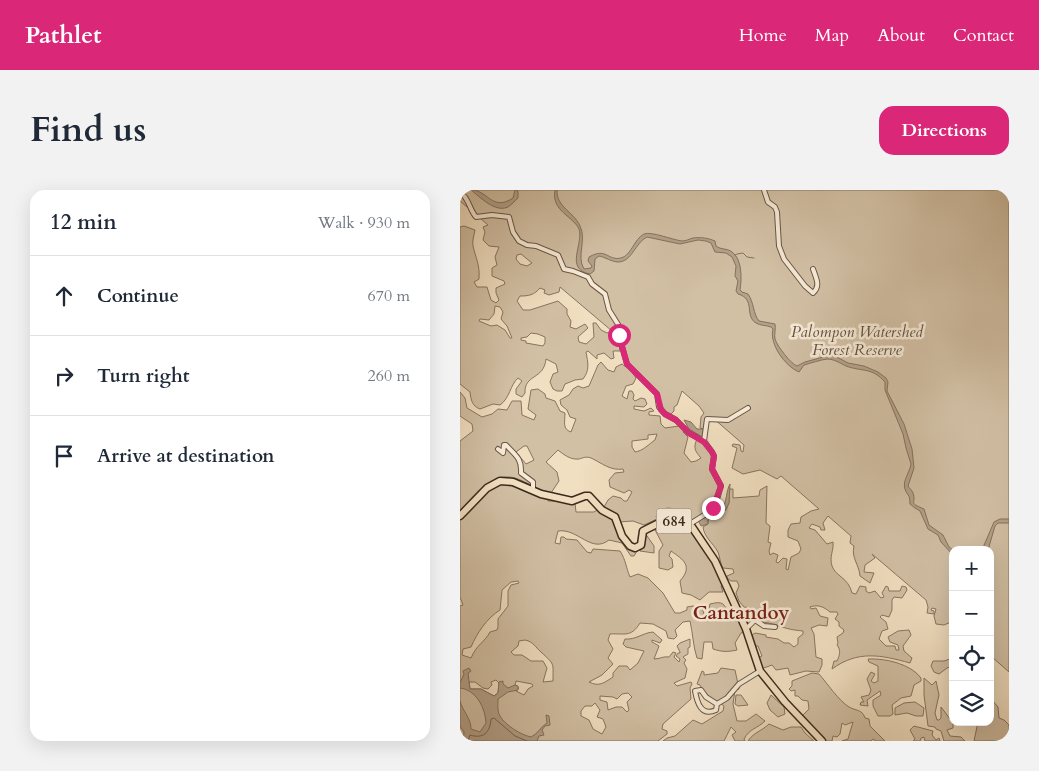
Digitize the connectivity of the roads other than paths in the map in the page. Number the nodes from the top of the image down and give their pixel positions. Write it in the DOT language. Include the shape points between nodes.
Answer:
graph roads {
  1 [pos="764,190"];
  2 [pos="460,192"];
  3 [pos="814,269"];
  4 [pos="748,408"];
  5 [pos="704,442"];
  6 [pos="498,449"];
  7 [pos="534,491"];
  8 [pos="460,516"];
  9 [pos="690,524"];
  10 [pos="775,627"];
  11 [pos="746,629"];
  12 [pos="760,671"];
  13 [pos="717,704"];
  14 [pos="822,741"];
  1 -- 3 [label="street" via="768,202 777,212 779,246 784,259 813,293 818,286"];
  2 -- 5 [label="street" via="476,217 510,217 519,241 558,255 564,270 588,277 605,294 609,310 619,326 627,364 657,394 659,407 665,414"];
  4 -- 5 [label="street" via="728,420 706,419"];
  5 -- 9 [label="street" via="714,456 712,469 721,486 713,508"];
  6 -- 7 [label="street" via="503,453 506,444 520,460 521,473 533,482"];
  7 -- 8 [label="highway, 684" via="513,482 500,481 487,488"];
  7 -- 9 [label="highway, 684" via="572,500 589,496 602,510 615,517 622,536 635,548 641,545 643,531 659,523 678,520"];
  9 -- 11 [label="highway, 684" via="713,556"];
  10 -- 11 [label="street" via="764,626 755,620"];
  11 -- 12 [label="highway, 684"];
  12 -- 13 [label="street"];
  12 -- 14 [label="highway, 684"];
  13 -- 13 [label="street" via="701,690 695,690 702,710 712,712"];
}
